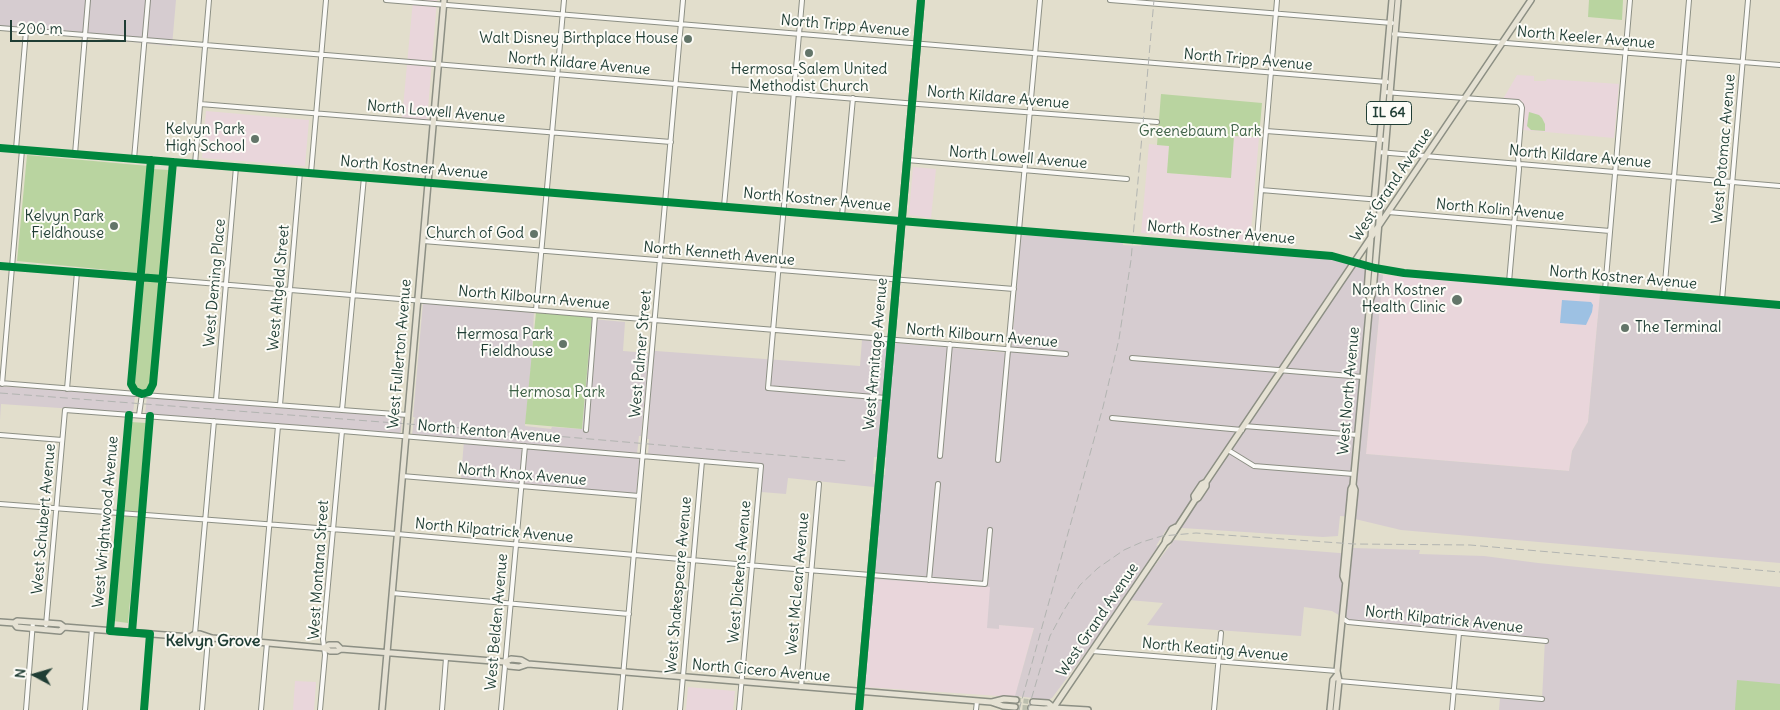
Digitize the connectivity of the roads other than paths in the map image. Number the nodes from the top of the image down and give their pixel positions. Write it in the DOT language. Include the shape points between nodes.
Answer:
graph roads {
  1 [pos="88,0"];
  2 [pos="148,0"];
  3 [pos="209,0"];
  4 [pos="326,0"];
  5 [pos="386,0"];
  6 [pos="564,0"];
  7 [pos="683,0"];
  8 [pos="802,0"];
  9 [pos="921,0"];
  10 [pos="1040,0"];
  11 [pos="1110,0"];
  12 [pos="1277,0"];
  13 [pos="1392,0"];
  14 [pos="1398,0"];
  15 [pos="1531,0"];
  16 [pos="1630,0"];
  17 [pos="1689,0"];
  18 [pos="1748,0"];
  19 [pos="444,2"];
  20 [pos="562,14"];
  21 [pos="1276,14"];
  22 [pos="1390,23"];
  23 [pos="681,24"];
  24 [pos="1396,24"];
  25 [pos="0,28"];
  26 [pos="26,30"];
  27 [pos="1389,33"];
  28 [pos="799,34"];
  29 [pos="1396,34"];
  30 [pos="85,35"];
  31 [pos="144,40"];
  32 [pos="1502,42"];
  33 [pos="917,44"];
  34 [pos="205,45"];
  35 [pos="1626,52"];
  36 [pos="1035,53"];
  37 [pos="321,54"];
  38 [pos="1684,57"];
  39 [pos="1743,62"];
  40 [pos="439,64"];
  41 [pos="1780,65"];
  42 [pos="1271,73"];
  43 [pos="557,74"];
  44 [pos="1385,82"];
  45 [pos="1391,83"];
  46 [pos="676,84"];
  47 [pos="735,89"];
  48 [pos="1384,92"];
  49 [pos="1390,92"];
  50 [pos="793,94"];
  51 [pos="853,98"];
  52 [pos="1464,99"];
  53 [pos="912,103"];
  54 [pos="200,104"];
  55 [pos="1030,112"];
  56 [pos="316,114"];
  57 [pos="1156,122"];
  58 [pos="433,123"];
  59 [pos="1266,131"];
  60 [pos="552,133"];
  61 [pos="1380,140"];
  62 [pos="1386,140"];
  63 [pos="670,142"];
  64 [pos="0,148"];
  65 [pos="16,149"];
  66 [pos="22,150"];
  67 [pos="1378,152"];
  68 [pos="1385,152"];
  69 [pos="75,154"];
  70 [pos="1426,156"];
  71 [pos="134,159"];
  72 [pos="151,160"];
  73 [pos="907,160"];
  74 [pos="173,162"];
  75 [pos="1518,163"];
  76 [pos="195,164"];
  77 [pos="236,167"];
  78 [pos="1025,171"];
  79 [pos="300,172"];
  80 [pos="1615,172"];
  81 [pos="311,173"];
  82 [pos="364,177"];
  83 [pos="1674,177"];
  84 [pos="1127,179"];
  85 [pos="428,182"];
  86 [pos="1732,182"];
  87 [pos="1780,186"];
  88 [pos="1261,190"];
  89 [pos="547,192"];
  90 [pos="1374,200"];
  91 [pos="1381,200"];
  92 [pos="665,202"];
  93 [pos="724,206"];
  94 [pos="783,211"];
  95 [pos="1388,212"];
  96 [pos="842,216"];
  97 [pos="902,221"];
  98 [pos="1514,223"];
  99 [pos="1379,226"];
  100 [pos="1020,230"];
  101 [pos="1610,231"];
  102 [pos="1371,237"];
  103 [pos="423,241"];
  104 [pos="1256,250"];
  105 [pos="542,251"];
  106 [pos="660,261"];
  107 [pos="1355,262"];
  108 [pos="0,266"];
  109 [pos="12,267"];
  110 [pos="1372,267"];
  111 [pos="778,270"];
  112 [pos="77,272"];
  113 [pos="141,277"];
  114 [pos="162,279"];
  115 [pos="896,279"];
  116 [pos="1509,282"];
  117 [pos="226,284"];
  118 [pos="290,289"];
  119 [pos="1014,289"];
  120 [pos="1605,290"];
  121 [pos="353,294"];
  122 [pos="1664,295"];
  123 [pos="418,300"];
  124 [pos="1722,300"];
  125 [pos="1780,305"];
  126 [pos="536,310"];
  127 [pos="595,314"];
  128 [pos="655,320"];
  129 [pos="773,329"];
  130 [pos="891,339"];
  131 [pos="950,344"];
  132 [pos="1008,349"];
  133 [pos="1066,354"];
  134 [pos="1132,358"];
  135 [pos="1281,370"];
  136 [pos="1363,377"];
  137 [pos="1,384"];
  138 [pos="67,389"];
  139 [pos="142,394"];
  140 [pos="886,398"];
  141 [pos="216,400"];
  142 [pos="280,405"];
  143 [pos="65,410"];
  144 [pos="342,410"];
  145 [pos="129,415"];
  146 [pos="408,415"];
  147 [pos="140,416"];
  148 [pos="150,416"];
  149 [pos="1112,418"];
  150 [pos="214,421"];
  151 [pos="278,426"];
  152 [pos="1243,428"];
  153 [pos="586,430"];
  154 [pos="342,431"];
  155 [pos="0,435"];
  156 [pos="1358,436"];
  157 [pos="406,437"];
  158 [pos="62,440"];
  159 [pos="525,446"];
  160 [pos="1228,450"];
  161 [pos="643,456"];
  162 [pos="940,456"];
  163 [pos="998,460"];
  164 [pos="702,461"];
  165 [pos="761,466"];
  166 [pos="1354,474"];
  167 [pos="402,476"];
  168 [pos="819,484"];
  169 [pos="938,484"];
  170 [pos="521,486"];
  171 [pos="639,496"];
  172 [pos="0,504"];
  173 [pos="56,508"];
  174 [pos="120,513"];
  175 [pos="142,515"];
  176 [pos="206,520"];
  177 [pos="269,524"];
  178 [pos="333,529"];
  179 [pos="990,530"];
  180 [pos="397,534"];
  181 [pos="516,545"];
  182 [pos="634,555"];
  183 [pos="693,560"];
  184 [pos="751,566"];
  185 [pos="811,571"];
  186 [pos="870,576"];
  187 [pos="929,580"];
  188 [pos="392,592"];
  189 [pos="510,603"];
  190 [pos="629,614"];
  191 [pos="1342,618"];
  192 [pos="0,622"];
  193 [pos="33,622"];
  194 [pos="14,623"];
  195 [pos="46,623"];
  196 [pos="64,627"];
  197 [pos="33,629"];
  198 [pos="92,629"];
  199 [pos="46,630"];
  200 [pos="110,631"];
  201 [pos="132,632"];
  202 [pos="1221,632"];
  203 [pos="1459,633"];
  204 [pos="150,634"];
  205 [pos="193,635"];
  206 [pos="209,638"];
  207 [pos="1546,641"];
  208 [pos="259,642"];
  209 [pos="267,643"];
  210 [pos="324,648"];
  211 [pos="1092,651"];
  212 [pos="387,653"];
  213 [pos="446,658"];
  214 [pos="505,662"];
  215 [pos="1218,662"];
  216 [pos="624,672"];
  217 [pos="1338,676"];
  218 [pos="682,677"];
  219 [pos="741,682"];
  220 [pos="801,687"];
  221 [pos="860,692"];
  222 [pos="1453,692"];
  223 [pos="1542,699"];
  224 [pos="1016,700"];
  225 [pos="977,701"];
  226 [pos="991,702"];
  227 [pos="1033,702"];
  228 [pos="1015,707"];
  229 [pos="1031,708"];
  230 [pos="1053,709"];
  231 [pos="26,710"];
  232 [pos="85,710"];
  233 [pos="144,710"];
  234 [pos="202,710"];
  235 [pos="261,710"];
  236 [pos="320,710"];
  237 [pos="382,710"];
  238 [pos="442,710"];
  239 [pos="501,710"];
  240 [pos="620,710"];
  241 [pos="680,710"];
  242 [pos="739,710"];
  243 [pos="858,710"];
  244 [pos="976,710"];
  245 [pos="1088,710"];
  246 [pos="1214,710"];
  247 [pos="1330,710"];
  248 [pos="1336,710"];
  249 [pos="1452,710"];
  1 -- 30 [label="street"];
  2 -- 31 [label="street"];
  3 -- 34 [label="street"];
  4 -- 37 [label="street"];
  5 -- 19 [label="street, North Tripp Avenue"];
  6 -- 20 [label="street"];
  7 -- 23 [label="street, West Palmer Street"];
  8 -- 28 [label="street"];
  9 -- 33 [label="main road, West Armitage Avenue"];
  10 -- 36 [label="street"];
  11 -- 21 [label="street"];
  12 -- 21 [label="street"];
  13 -- 22 [label="main road, West North Avenue / IL 64"];
  14 -- 24 [label="main road, West North Avenue / IL 64"];
  15 -- 32 [label="main road, West Grand Avenue"];
  16 -- 35 [label="street"];
  17 -- 38 [label="street"];
  18 -- 39 [label="street, West Potomac Avenue"];
  19 -- 20 [label="street, North Tripp Avenue"];
  19 -- 40 [label="main road, West Fullerton Avenue"];
  20 -- 23 [label="street, North Tripp Avenue"];
  20 -- 43 [label="street"];
  21 -- 22 [label="street"];
  21 -- 42 [label="street"];
  22 -- 24 [label="street"];
  22 -- 27 [label="main road, West North Avenue / IL 64"];
  23 -- 28 [label="street, North Tripp Avenue"];
  23 -- 46 [label="street, West Palmer Street"];
  24 -- 29 [label="main road, West North Avenue / IL 64"];
  25 -- 26 [label="street, North Kildare Avenue"];
  26 -- 30 [label="street, North Kildare Avenue"];
  26 -- 65 [label="street"];
  27 -- 29 [label="street, North Keeler Avenue"];
  27 -- 44 [label="main road, West North Avenue / IL 64"];
  28 -- 33 [label="street, North Tripp Avenue"];
  28 -- 50 [label="street"];
  29 -- 32 [label="street, North Keeler Avenue"];
  29 -- 45 [label="main road, West North Avenue / IL 64"];
  30 -- 31 [label="street, North Kildare Avenue"];
  30 -- 69 [label="street"];
  31 -- 34 [label="street, North Kildare Avenue"];
  31 -- 71 [label="street"];
  32 -- 35 [label="street, North Keeler Avenue"];
  32 -- 52 [label="main road, West Grand Avenue"];
  33 -- 36 [label="street, North Tripp Avenue"];
  33 -- 53 [label="main road, West Armitage Avenue"];
  34 -- 37 [label="street, North Kildare Avenue"];
  34 -- 54 [label="street"];
  35 -- 38 [label="street, North Keeler Avenue"];
  35 -- 80 [label="street"];
  36 -- 42 [label="street, North Tripp Avenue"];
  36 -- 55 [label="street"];
  37 -- 40 [label="street, North Kildare Avenue"];
  37 -- 56 [label="street"];
  38 -- 39 [label="street, North Keeler Avenue"];
  38 -- 83 [label="street"];
  39 -- 41 [label="street, North Keeler Avenue"];
  39 -- 86 [label="street, West Potomac Avenue"];
  40 -- 43 [label="street, North Kildare Avenue"];
  40 -- 58 [label="main road, West Fullerton Avenue"];
  42 -- 44 [label="street, North Tripp Avenue"];
  42 -- 59 [label="street"];
  43 -- 46 [label="street, North Kildare Avenue"];
  43 -- 60 [label="street"];
  44 -- 45 [label="street, North Tripp Avenue"];
  44 -- 48 [label="main road, West North Avenue / IL 64"];
  45 -- 49 [label="main road, West North Avenue / IL 64"];
  46 -- 47 [label="street, North Kildare Avenue"];
  46 -- 63 [label="street, West Palmer Street"];
  47 -- 50 [label="street, North Kildare Avenue"];
  47 -- 93 [label="street"];
  48 -- 49 [label="street"];
  48 -- 61 [label="main road, West North Avenue / IL 64"];
  49 -- 52 [label="street"];
  49 -- 62 [label="main road, West North Avenue / IL 64"];
  50 -- 51 [label="street, North Kildare Avenue"];
  50 -- 94 [label="street"];
  51 -- 53 [label="street, North Kildare Avenue"];
  51 -- 96 [label="street"];
  52 -- 70 [label="main road, West Grand Avenue"];
  52 -- 75 [label="street" via="1521,104"];
  53 -- 55 [label="street, North Kildare Avenue"];
  53 -- 73 [label="main road, West Armitage Avenue"];
  54 -- 56 [label="street, North Lowell Avenue"];
  54 -- 76 [label="street"];
  55 -- 57 [label="street, North Kildare Avenue"];
  55 -- 78 [label="street"];
  56 -- 58 [label="street, North Lowell Avenue"];
  56 -- 81 [label="street"];
  58 -- 60 [label="street, North Lowell Avenue"];
  58 -- 85 [label="main road, West Fullerton Avenue"];
  59 -- 61 [label="street"];
  59 -- 88 [label="street"];
  60 -- 63 [label="street, North Lowell Avenue"];
  60 -- 89 [label="street"];
  61 -- 62 [label="street"];
  61 -- 67 [label="main road, West North Avenue / IL 64"];
  62 -- 68 [label="main road, West North Avenue / IL 64"];
  63 -- 92 [label="street, West Palmer Street"];
  64 -- 65 [label="street, North Kostner Avenue"];
  65 -- 66 [label="street, North Kostner Avenue"];
  66 -- 69 [label="street, North Kostner Avenue"];
  66 -- 109 [label="street"];
  67 -- 68 [label="street, North Kildare Avenue"];
  67 -- 90 [label="main road, West North Avenue / IL 64"];
  68 -- 70 [label="street, North Kildare Avenue"];
  68 -- 91 [label="main road, West North Avenue / IL 64"];
  69 -- 71 [label="street, North Kostner Avenue"];
  70 -- 75 [label="street, North Kildare Avenue"];
  70 -- 95 [label="main road, West Grand Avenue"];
  71 -- 72 [label="street, North Kostner Avenue"];
  72 -- 74 [label="street, North Kostner Avenue"];
  72 -- 113 [label="street"];
  73 -- 78 [label="street, North Lowell Avenue"];
  73 -- 97 [label="main road, West Armitage Avenue"];
  74 -- 76 [label="street, North Kostner Avenue"];
  74 -- 114 [label="street"];
  75 -- 80 [label="street, North Kildare Avenue"];
  75 -- 98 [label="street"];
  76 -- 77 [label="street, North Kostner Avenue"];
  77 -- 79 [label="street, North Kostner Avenue"];
  77 -- 117 [label="street, West Deming Place"];
  78 -- 84 [label="street, North Lowell Avenue"];
  78 -- 100 [label="street"];
  79 -- 81 [label="street, North Kostner Avenue"];
  79 -- 118 [label="street, West Altgeld Street"];
  80 -- 83 [label="street, North Kildare Avenue"];
  80 -- 101 [label="street"];
  81 -- 82 [label="street, North Kostner Avenue"];
  82 -- 85 [label="street, North Kostner Avenue"];
  82 -- 121 [label="street"];
  83 -- 86 [label="street, North Kildare Avenue"];
  83 -- 122 [label="street"];
  85 -- 89 [label="street, North Kostner Avenue"];
  85 -- 103 [label="main road, West Fullerton Avenue"];
  86 -- 87 [label="street, North Kildare Avenue"];
  86 -- 124 [label="street, West Potomac Avenue"];
  88 -- 90 [label="street"];
  88 -- 104 [label="street"];
  89 -- 92 [label="street, North Kostner Avenue"];
  89 -- 105 [label="street"];
  90 -- 91 [label="street"];
  90 -- 102 [label="main road, West North Avenue / IL 64"];
  91 -- 99 [label="main road, West North Avenue / IL 64"];
  92 -- 93 [label="street, North Kostner Avenue"];
  92 -- 106 [label="street, West Palmer Street"];
  93 -- 94 [label="street, North Kostner Avenue"];
  94 -- 96 [label="street, North Kostner Avenue"];
  94 -- 111 [label="street"];
  95 -- 98 [label="street, North Kolin Avenue"];
  95 -- 99 [label="main road, West Grand Avenue"];
  96 -- 97 [label="street, North Kostner Avenue"];
  97 -- 100 [label="street, North Kostner Avenue"];
  97 -- 115 [label="main road, West Armitage Avenue"];
  98 -- 101 [label="street, North Kolin Avenue"];
  98 -- 116 [label="street"];
  99 -- 102 [label="main road, West Grand Avenue"];
  99 -- 110 [label="main road, West North Avenue / IL 64"];
  100 -- 104 [label="street, North Kostner Avenue"];
  100 -- 119 [label="street"];
  101 -- 120 [label="street"];
  102 -- 107 [label="main road, West Grand Avenue"];
  102 -- 110 [label="main road, West North Avenue / IL 64"];
  103 -- 105 [label="street, North Kenneth Avenue"];
  103 -- 123 [label="main road, West Fullerton Avenue"];
  104 -- 107 [label="street, North Kostner Avenue" via="1332,256"];
  105 -- 106 [label="street, North Kenneth Avenue"];
  105 -- 126 [label="street"];
  106 -- 111 [label="street, North Kenneth Avenue"];
  106 -- 128 [label="street, West Palmer Street"];
  107 -- 110 [label="street, North Kostner Avenue"];
  107 -- 135 [label="main road, West Grand Avenue"];
  108 -- 109 [label="street, North Kilbourn Avenue"];
  109 -- 112 [label="street, North Kilbourn Avenue"];
  109 -- 137 [label="street"];
  110 -- 116 [label="street, North Kostner Avenue"];
  110 -- 136 [label="main road, West North Avenue / IL 64" via="1367,292 1370,300"];
  111 -- 115 [label="street, North Kenneth Avenue"];
  111 -- 129 [label="street"];
  112 -- 113 [label="street, North Kilbourn Avenue"];
  112 -- 138 [label="street"];
  113 -- 114 [label="street, North Kilbourn Avenue"];
  113 -- 139 [label="street" via="131,384"];
  114 -- 117 [label="street, North Kilbourn Avenue"];
  114 -- 139 [label="street" via="153,384 149,392"];
  115 -- 119 [label="street, North Kenneth Avenue"];
  115 -- 130 [label="main road, West Armitage Avenue"];
  116 -- 120 [label="street, North Kostner Avenue"];
  117 -- 118 [label="street, North Kilbourn Avenue"];
  117 -- 141 [label="street, West Deming Place"];
  118 -- 121 [label="street, North Kilbourn Avenue"];
  118 -- 142 [label="street, West Altgeld Street"];
  119 -- 132 [label="street"];
  120 -- 122 [label="street, North Kostner Avenue"];
  121 -- 123 [label="street, North Kilbourn Avenue"];
  121 -- 144 [label="street"];
  122 -- 124 [label="street, North Kostner Avenue"];
  123 -- 126 [label="street, North Kilbourn Avenue"];
  123 -- 146 [label="main road, West Fullerton Avenue"];
  124 -- 125 [label="street, North Kostner Avenue"];
  126 -- 127 [label="street, North Kilbourn Avenue"];
  127 -- 128 [label="street, North Kilbourn Avenue"];
  127 -- 153 [label="street"];
  128 -- 129 [label="street, North Kilbourn Avenue"];
  128 -- 161 [label="street, West Palmer Street"];
  129 -- 130 [label="street, North Kilbourn Avenue"];
  129 -- 140 [label="street" via="768,388"];
  130 -- 131 [label="street, North Kilbourn Avenue"];
  130 -- 140 [label="main road, West Armitage Avenue"];
  131 -- 132 [label="street, North Kilbourn Avenue"];
  131 -- 162 [label="street"];
  132 -- 133 [label="street, North Kilbourn Avenue"];
  132 -- 163 [label="street"];
  134 -- 135 [label="street"];
  135 -- 136 [label="street"];
  135 -- 152 [label="main road, West Grand Avenue"];
  136 -- 156 [label="main road, West North Avenue / IL 64"];
  137 -- 138 [label="street, North Kenton Avenue"];
  138 -- 139 [label="street, North Kenton Avenue"];
  139 -- 141 [label="street, North Kenton Avenue"];
  139 -- 147 [label="street"];
  140 -- 186 [label="main road, West Armitage Avenue"];
  141 -- 142 [label="street, North Kenton Avenue"];
  142 -- 144 [label="street, North Kenton Avenue"];
  143 -- 145 [label="street, North Kenton Avenue"];
  143 -- 158 [label="street, West Schubert Avenue"];
  144 -- 146 [label="street, North Kenton Avenue"];
  145 -- 147 [label="street, North Kenton Avenue"];
  145 -- 174 [label="street, West Wrightwood Avenue"];
  146 -- 157 [label="main road, West Fullerton Avenue"];
  147 -- 148 [label="street, North Kenton Avenue"];
  148 -- 150 [label="street, North Kenton Avenue"];
  148 -- 175 [label="street"];
  149 -- 152 [label="street"];
  150 -- 151 [label="street, North Kenton Avenue"];
  150 -- 176 [label="street"];
  151 -- 154 [label="street, North Kenton Avenue"];
  151 -- 177 [label="street"];
  152 -- 156 [label="street"];
  152 -- 160 [label="main road, West Grand Avenue"];
  154 -- 157 [label="street, North Kenton Avenue"];
  154 -- 178 [label="street, West Montana Street"];
  155 -- 158 [label="street"];
  156 -- 166 [label="main road, West North Avenue / IL 64"];
  157 -- 159 [label="street, North Kenton Avenue"];
  157 -- 167 [label="main road, West Fullerton Avenue"];
  158 -- 173 [label="street, West Schubert Avenue"];
  159 -- 161 [label="street, North Kenton Avenue"];
  159 -- 170 [label="street, West Belden Avenue"];
  160 -- 166 [label="street" via="1254,466"];
  160 -- 211 [label="main road, West Grand Avenue"];
  161 -- 164 [label="street, North Kenton Avenue"];
  161 -- 171 [label="street, West Palmer Street"];
  164 -- 165 [label="street, North Kenton Avenue"];
  164 -- 183 [label="street, West Shakespeare Avenue"];
  165 -- 184 [label="street, West Dickens Avenue"];
  166 -- 191 [label="main road, West North Avenue / IL 64" via="1350,489"];
  167 -- 170 [label="street, North Knox Avenue"];
  167 -- 180 [label="main road, West Fullerton Avenue"];
  168 -- 185 [label="street, West McLean Avenue"];
  169 -- 187 [label="street"];
  170 -- 171 [label="street, North Knox Avenue"];
  170 -- 181 [label="street, West Belden Avenue"];
  171 -- 182 [label="street, West Palmer Street"];
  172 -- 173 [label="street, North Kilpatrick Avenue"];
  173 -- 174 [label="street, North Kilpatrick Avenue"];
  173 -- 195 [label="street, West Schubert Avenue"];
  174 -- 175 [label="street, North Kilpatrick Avenue"];
  174 -- 200 [label="street, West Wrightwood Avenue"];
  175 -- 176 [label="street, North Kilpatrick Avenue"];
  175 -- 201 [label="street"];
  176 -- 177 [label="street, North Kilpatrick Avenue"];
  176 -- 205 [label="street"];
  177 -- 178 [label="street, North Kilpatrick Avenue"];
  177 -- 208 [label="street"];
  178 -- 180 [label="street, North Kilpatrick Avenue"];
  178 -- 210 [label="street, West Montana Street"];
  179 -- 187 [label="street, North Kilpatrick Avenue" via="985,584"];
  180 -- 181 [label="street, North Kilpatrick Avenue"];
  180 -- 188 [label="main road, West Fullerton Avenue"];
  181 -- 182 [label="street, North Kilpatrick Avenue"];
  181 -- 189 [label="street, West Belden Avenue"];
  182 -- 183 [label="street, North Kilpatrick Avenue"];
  182 -- 190 [label="street, West Palmer Street"];
  183 -- 184 [label="street, North Kilpatrick Avenue"];
  183 -- 218 [label="street, West Shakespeare Avenue"];
  184 -- 185 [label="street, North Kilpatrick Avenue"];
  184 -- 219 [label="street, West Dickens Avenue"];
  185 -- 186 [label="street, North Kilpatrick Avenue"];
  185 -- 220 [label="street, West McLean Avenue"];
  186 -- 187 [label="street, North Kilpatrick Avenue"];
  186 -- 221 [label="main road, West Armitage Avenue"];
  188 -- 189 [label="street"];
  188 -- 212 [label="main road, West Fullerton Avenue"];
  189 -- 190 [label="street"];
  189 -- 214 [label="street, West Belden Avenue"];
  190 -- 216 [label="street, West Palmer Street"];
  191 -- 203 [label="street, North Kilpatrick Avenue" via="1348,622"];
  191 -- 217 [label="main road, West North Avenue / IL 64"];
  192 -- 194 [label="main road, North Cicero Avenue"];
  193 -- 194 [label="main road, North Cicero Avenue"];
  193 -- 195 [label="main road, North Cicero Avenue"];
  193 -- 197 [label="street"];
  194 -- 197 [label="main road, North Cicero Avenue" via="16,628"];
  195 -- 196 [label="main road, North Cicero Avenue"];
  195 -- 199 [label="street, West Schubert Avenue"];
  196 -- 198 [label="main road, North Cicero Avenue"];
  196 -- 199 [label="main road, North Cicero Avenue" via="60,631"];
  197 -- 199 [label="main road, North Cicero Avenue"];
  197 -- 231 [label="street"];
  198 -- 200 [label="main road, North Cicero Avenue"];
  198 -- 232 [label="street"];
  200 -- 201 [label="main road, North Cicero Avenue"];
  201 -- 204 [label="main road, North Cicero Avenue"];
  202 -- 215 [label="street"];
  203 -- 207 [label="street, North Kilpatrick Avenue"];
  203 -- 222 [label="street"];
  204 -- 205 [label="main road, North Cicero Avenue"];
  204 -- 233 [label="street"];
  205 -- 206 [label="main road, North Cicero Avenue" via="195,641"];
  206 -- 208 [label="main road, North Cicero Avenue"];
  206 -- 234 [label="street"];
  208 -- 209 [label="main road, North Cicero Avenue"];
  209 -- 210 [label="main road, North Cicero Avenue"];
  209 -- 235 [label="street"];
  210 -- 212 [label="main road, North Cicero Avenue" via="337,645 341,649"];
  210 -- 236 [label="street, West Montana Street"];
  211 -- 215 [label="street, North Keating Avenue"];
  211 -- 230 [label="main road, West Grand Avenue"];
  212 -- 213 [label="main road, North Cicero Avenue"];
  212 -- 237 [label="main road, West Fullerton Avenue"];
  213 -- 214 [label="main road, North Cicero Avenue"];
  213 -- 238 [label="street"];
  214 -- 216 [label="main road, North Cicero Avenue" via="511,659 528,664"];
  214 -- 239 [label="street, West Belden Avenue"];
  215 -- 217 [label="street, North Keating Avenue"];
  215 -- 246 [label="street"];
  216 -- 218 [label="main road, North Cicero Avenue"];
  216 -- 240 [label="street, West Palmer Street"];
  217 -- 222 [label="street, North Keating Avenue"];
  217 -- 247 [label="main road, West North Avenue / IL 64" via="1333,680"];
  217 -- 248 [label="main road, West North Avenue / IL 64"];
  218 -- 219 [label="main road, North Cicero Avenue"];
  218 -- 241 [label="street, West Shakespeare Avenue"];
  219 -- 220 [label="main road, North Cicero Avenue"];
  219 -- 242 [label="street, West Dickens Avenue"];
  220 -- 221 [label="main road, North Cicero Avenue"];
  221 -- 225 [label="main road, North Cicero Avenue"];
  221 -- 243 [label="main road, West Armitage Avenue"];
  222 -- 223 [label="street, North Keating Avenue"];
  222 -- 249 [label="street"];
  224 -- 226 [label="main road, North Cicero Avenue"];
  225 -- 226 [label="main road, North Cicero Avenue"];
  225 -- 244 [label="street"];
  226 -- 228 [label="main road, North Cicero Avenue"];
  227 -- 230 [label="main road" via="1048,703"];
  229 -- 230 [label="main road"];
  230 -- 245 [label="main road"];
}
